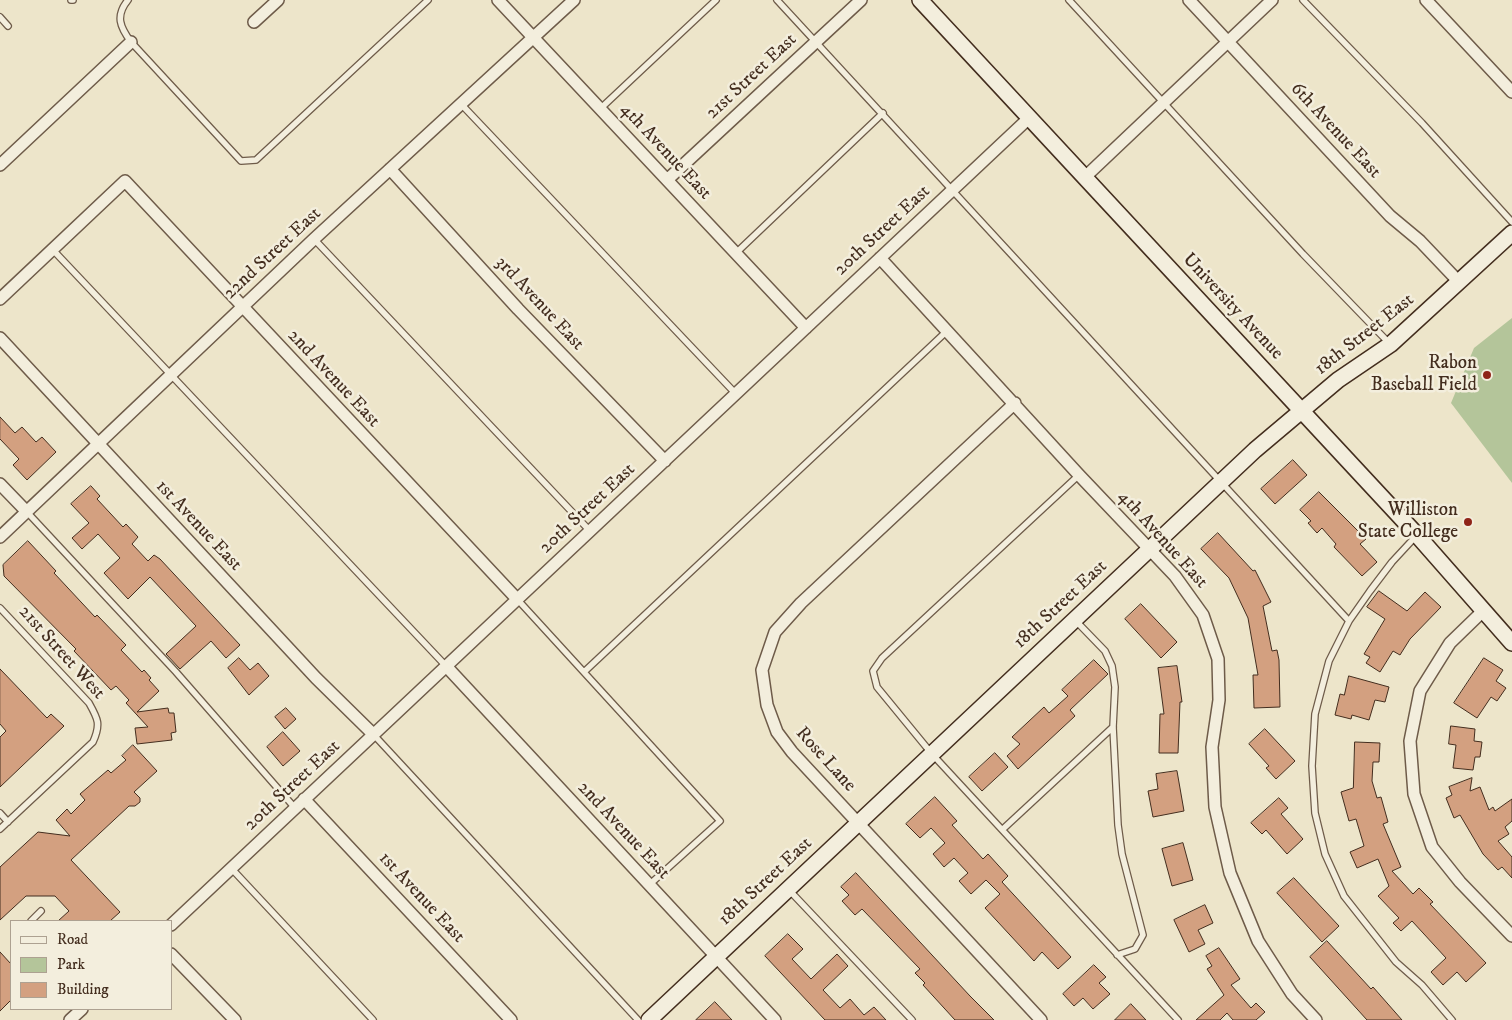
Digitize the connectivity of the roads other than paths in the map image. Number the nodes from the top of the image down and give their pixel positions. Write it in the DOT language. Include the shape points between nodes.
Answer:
graph roads {
  1 [pos="128,0"];
  2 [pos="278,0"];
  3 [pos="428,0"];
  4 [pos="498,0"];
  5 [pos="574,0"];
  6 [pos="716,0"];
  7 [pos="777,0"];
  8 [pos="861,0"];
  9 [pos="920,0"];
  10 [pos="1070,0"];
  11 [pos="1189,0"];
  12 [pos="1272,0"];
  13 [pos="1303,0"];
  14 [pos="1426,0"];
  15 [pos="0,17"];
  16 [pos="254,22"];
  17 [pos="8,26"];
  18 [pos="533,38"];
  19 [pos="131,42"];
  20 [pos="816,42"];
  21 [pos="1228,42"];
  22 [pos="1512,92"];
  23 [pos="1165,101"];
  24 [pos="461,104"];
  25 [pos="600,109"];
  26 [pos="883,114"];
  27 [pos="1029,118"];
  28 [pos="0,165"];
  29 [pos="390,169"];
  30 [pos="1084,178"];
  31 [pos="667,180"];
  32 [pos="953,190"];
  33 [pos="1512,222"];
  34 [pos="1512,233"];
  35 [pos="314,240"];
  36 [pos="53,250"];
  37 [pos="736,253"];
  38 [pos="880,258"];
  39 [pos="1459,282"];
  40 [pos="0,299"];
  41 [pos="242,307"];
  42 [pos="806,328"];
  43 [pos="947,331"];
  44 [pos="0,338"];
  45 [pos="1391,344"];
  46 [pos="170,376"];
  47 [pos="736,394"];
  48 [pos="1014,403"];
  49 [pos="1301,411"];
  50 [pos="98,444"];
  51 [pos="664,461"];
  52 [pos="1079,475"];
  53 [pos="1222,482"];
  54 [pos="0,484"];
  55 [pos="27,512"];
  56 [pos="590,530"];
  57 [pos="1417,535"];
  58 [pos="0,537"];
  59 [pos="1150,550"];
  60 [pos="517,600"];
  61 [pos="0,608"];
  62 [pos="1482,611"];
  63 [pos="1075,620"];
  64 [pos="1349,621"];
  65 [pos="1512,643"];
  66 [pos="446,666"];
  67 [pos="584,672"];
  68 [pos="1112,727"];
  69 [pos="374,734"];
  70 [pos="932,754"];
  71 [pos="304,799"];
  72 [pos="296,808"];
  73 [pos="0,813"];
  74 [pos="8,822"];
  75 [pos="858,823"];
  76 [pos="0,829"];
  77 [pos="1003,829"];
  78 [pos="231,868"];
  79 [pos="649,885"];
  80 [pos="787,889"];
  81 [pos="41,912"];
  82 [pos="32,920"];
  83 [pos="172,924"];
  84 [pos="1512,936"];
  85 [pos="172,955"];
  86 [pos="1117,955"];
  87 [pos="716,957"];
  88 [pos="80,1010"];
  89 [pos="229,1018"];
  90 [pos="70,1020"];
  91 [pos="373,1020"];
  92 [pos="511,1020"];
  93 [pos="638,1020"];
  94 [pos="649,1020"];
  95 [pos="775,1020"];
  96 [pos="912,1020"];
  97 [pos="1041,1020"];
  98 [pos="1178,1020"];
  99 [pos="1316,1020"];
  100 [pos="1452,1020"];
  1 -- 19 [label="lane" via="120,9 120,26"];
  2 -- 16 [label="street"];
  3 -- 19 [label="lane" via="256,160 241,161"];
  4 -- 18 [label="street, 4th Avenue East"];
  5 -- 18 [label="street, 22nd Street East"];
  6 -- 25 [label="lane"];
  7 -- 20 [label="lane"];
  8 -- 20 [label="street, 21st Street East"];
  9 -- 27 [label="street, University Avenue"];
  10 -- 23 [label="lane"];
  11 -- 21 [label="street, 6th Avenue East"];
  12 -- 21 [label="street"];
  13 -- 33 [label="lane"];
  14 -- 22 [label="street"];
  15 -- 17 [label="lane"];
  18 -- 24 [label="street, 22nd Street East"];
  18 -- 25 [label="street, 4th Avenue East"];
  19 -- 28 [label="street"];
  20 -- 26 [label="lane"];
  20 -- 31 [label="street, 21st Street East"];
  21 -- 23 [label="street"];
  21 -- 39 [label="street, 6th Avenue East" via="1390,216 1420,241"];
  23 -- 30 [label="street"];
  23 -- 45 [label="lane"];
  24 -- 29 [label="street, 22nd Street East"];
  24 -- 47 [label="lane"];
  25 -- 31 [label="street, 4th Avenue East"];
  26 -- 32 [label="lane"];
  26 -- 37 [label="lane"];
  27 -- 30 [label="street, University Avenue"];
  27 -- 32 [label="street, 20th Street East"];
  29 -- 35 [label="street, 22nd Street East"];
  29 -- 51 [label="street, 3rd Avenue East"];
  30 -- 49 [label="street, University Avenue"];
  31 -- 37 [label="street, 4th Avenue East"];
  32 -- 38 [label="street, 20th Street East"];
  32 -- 53 [label="lane"];
  34 -- 39 [label="street, 18th Street East"];
  35 -- 41 [label="street, 22nd Street East"];
  35 -- 56 [label="lane"];
  36 -- 40 [label="street"];
  36 -- 41 [label="street, 2nd Avenue East" via="125,181"];
  36 -- 46 [label="lane"];
  37 -- 42 [label="street, 4th Avenue East"];
  38 -- 42 [label="street, 20th Street East"];
  38 -- 43 [label="street, 4th Avenue East"];
  39 -- 45 [label="street, 18th Street East"];
  41 -- 46 [label="street, 22nd Street East"];
  41 -- 60 [label="street, 2nd Avenue East"];
  42 -- 47 [label="street, 20th Street East"];
  43 -- 48 [label="street, 4th Avenue East"];
  43 -- 67 [label="lane"];
  44 -- 50 [label="street, 1st Avenue East"];
  45 -- 49 [label="street, 18th Street East" via="1338,380"];
  46 -- 50 [label="street, 22nd Street East"];
  46 -- 66 [label="lane"];
  47 -- 51 [label="street, 20th Street East"];
  48 -- 52 [label="street, 4th Avenue East"];
  48 -- 75 [label="street, Rose Lane" via="800,603 775,632 762,670 767,705 777,732"];
  49 -- 53 [label="street, 18th Street East"];
  49 -- 57 [label="street, University Avenue"];
  50 -- 55 [label="street, 22nd Street East"];
  50 -- 69 [label="street, 1st Avenue East" via="316,678"];
  51 -- 56 [label="street, 20th Street East"];
  52 -- 59 [label="street, 4th Avenue East"];
  52 -- 70 [label="lane" via="882,658 873,671 877,687"];
  53 -- 59 [label="street, 18th Street East"];
  53 -- 64 [label="lane"];
  54 -- 55 [label="street"];
  55 -- 58 [label="street, 22nd Street East"];
  55 -- 72 [label="lane" via="169,664"];
  56 -- 60 [label="street, 20th Street East"];
  57 -- 62 [label="street, University Avenue"];
  57 -- 64 [label="lane" via="1392,562"];
  59 -- 63 [label="street, 18th Street East"];
  59 -- 99 [label="street, 4th Avenue East" via="1176,576 1202,615 1218,659 1219,700 1212,747 1215,807 1230,874 1258,941 1292,994"];
  60 -- 66 [label="street, 20th Street East"];
  60 -- 67 [label="lane"];
  61 -- 74 [label="lane, 21st Street West" via="89,703 99,729 92,742"];
  62 -- 65 [label="street, University Avenue"];
  62 -- 84 [label="street" via="1450,642 1420,691 1410,741 1414,794 1432,847 1460,882"];
  63 -- 68 [label="lane" via="1100,645 1112,666 1116,687"];
  63 -- 70 [label="street, 18th Street East"];
  64 -- 100 [label="lane" via="1329,661 1315,714 1312,766 1315,813 1325,854 1344,896 1396,962 1422,985"];
  66 -- 69 [label="street, 20th Street East"];
  66 -- 79 [label="street, 2nd Avenue East"];
  67 -- 79 [label="lane" via="720,821"];
  68 -- 77 [label="lane"];
  68 -- 86 [label="lane" via="1122,854 1142,935 1135,949"];
  69 -- 71 [label="street, 20th Street East"];
  69 -- 93 [label="lane"];
  70 -- 75 [label="street, 18th Street East"];
  70 -- 77 [label="lane"];
  71 -- 72 [label="street, 20th Street East"];
  71 -- 92 [label="street, 1st Avenue East"];
  72 -- 78 [label="street, 20th Street East"];
  73 -- 74 [label="lane"];
  74 -- 76 [label="lane, 21st Street West"];
  75 -- 80 [label="street, 18th Street East"];
  75 -- 97 [label="street, Rose Lane"];
  77 -- 86 [label="lane"];
  78 -- 83 [label="street, 20th Street East"];
  78 -- 91 [label="lane"];
  79 -- 87 [label="street, 2nd Avenue East"];
  80 -- 87 [label="street, 18th Street East"];
  80 -- 96 [label="lane"];
  81 -- 82 [label="lane"];
  85 -- 89 [label="street"];
  86 -- 98 [label="lane"];
  87 -- 94 [label="street, 18th Street East"];
  87 -- 95 [label="street, 2nd Avenue East"];
  88 -- 90 [label="street"];
}
